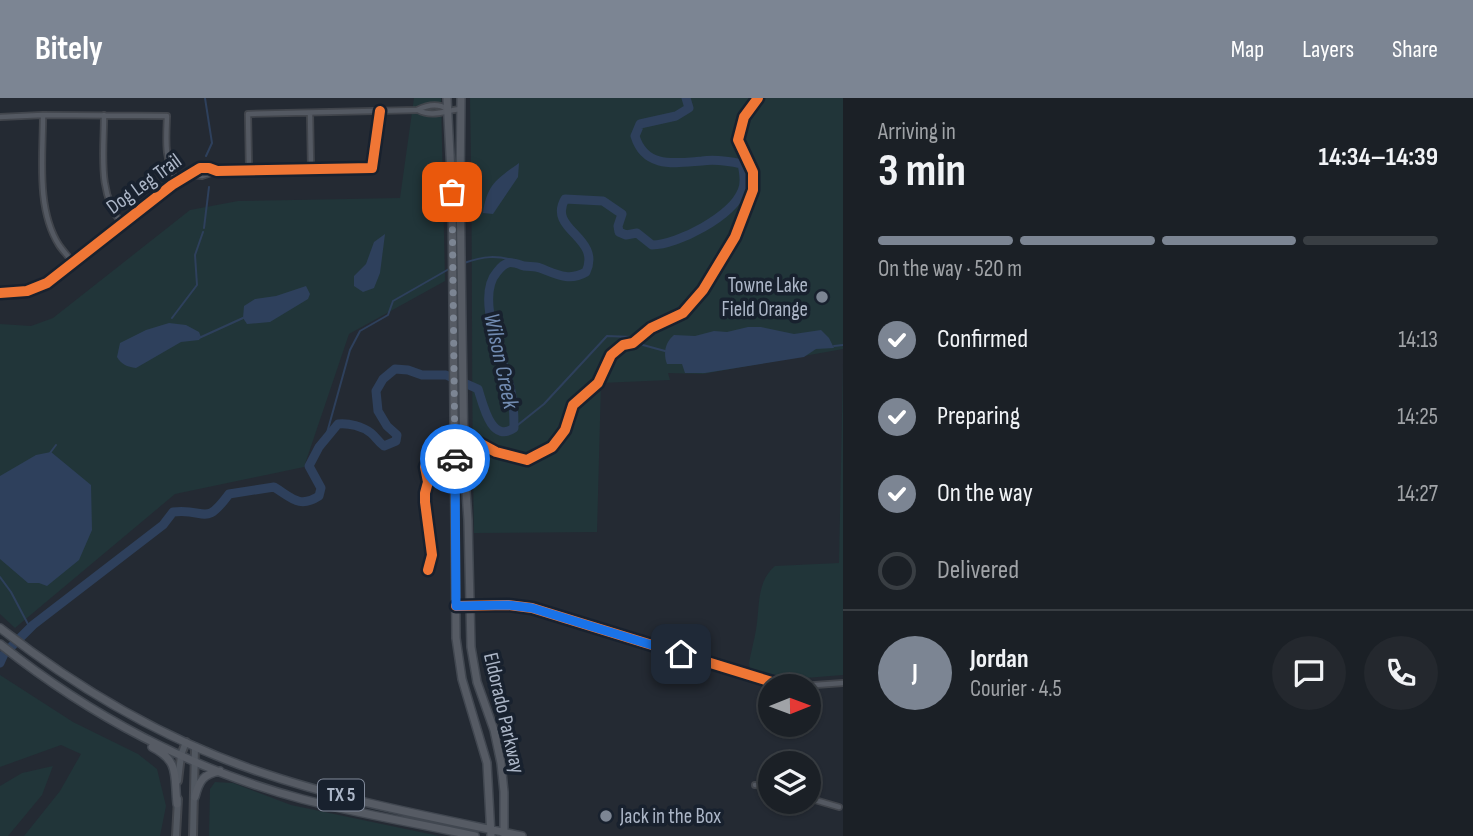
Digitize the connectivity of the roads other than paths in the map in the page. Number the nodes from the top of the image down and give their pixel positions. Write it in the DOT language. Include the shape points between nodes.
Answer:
graph roads {
  1 [pos="447,98"];
  2 [pos="461,98"];
  3 [pos="461,109"];
  4 [pos="447,110"];
  5 [pos="380,111"];
  6 [pos="310,113"];
  7 [pos="43,115"];
  8 [pos="104,116"];
  9 [pos="0,117"];
  10 [pos="311,169"];
  11 [pos="249,170"];
  12 [pos="217,171"];
  13 [pos="188,175"];
  14 [pos="177,181"];
  15 [pos="122,224"];
  16 [pos="73,262"];
  17 [pos="0,293"];
  18 [pos="470,605"];
  19 [pos="456,606"];
  20 [pos="0,628"];
  21 [pos="0,644"];
  22 [pos="758,678"];
  23 [pos="843,683"];
  24 [pos="821,685"];
  25 [pos="485,705"];
  26 [pos="472,710"];
  27 [pos="110,720"];
  28 [pos="186,742"];
  29 [pos="195,747"];
  30 [pos="180,755"];
  31 [pos="195,761"];
  32 [pos="220,771"];
  33 [pos="755,785"];
  34 [pos="758,785"];
  35 [pos="195,797"];
  36 [pos="821,802"];
  37 [pos="177,804"];
  38 [pos="839,807"];
  39 [pos="413,811"];
  40 [pos="447,819"];
  41 [pos="411,822"];
  42 [pos="447,829"];
  43 [pos="490,833"];
  44 [pos="504,834"];
  45 [pos="176,836"];
  46 [pos="193,836"];
  47 [pos="475,836"];
  48 [pos="522,836"];
  1 -- 4 [label="main road, Eldorado Parkway"];
  2 -- 3 [label="main road, Eldorado Parkway"];
  3 -- 4 [label="street"];
  3 -- 18 [label="main road, Eldorado Parkway"];
  4 -- 5 [label="street" via="441,105"];
  4 -- 19 [label="main road, Eldorado Parkway" via="452,192"];
  5 -- 6 [label="street"];
  5 -- 10 [label="street, Dog Leg Trail" via="372,168"];
  6 -- 10 [label="street"];
  6 -- 11 [label="street" via="248,114"];
  7 -- 8 [label="street"];
  7 -- 9 [label="street"];
  7 -- 16 [label="street" via="44,197 58,245"];
  8 -- 14 [label="street" via="167,116 166,155"];
  8 -- 15 [label="street" via="104,184 107,200"];
  10 -- 11 [label="street, Dog Leg Trail"];
  11 -- 12 [label="street, Dog Leg Trail"];
  12 -- 13 [label="street, Dog Leg Trail" via="202,177"];
  12 -- 13 [label="street, Dog Leg Trail" via="200,168"];
  13 -- 14 [label="street, Dog Leg Trail"];
  14 -- 15 [label="street, Dog Leg Trail"];
  15 -- 16 [label="street, Dog Leg Trail"];
  16 -- 17 [label="street, Dog Leg Trail" via="42,286"];
  18 -- 19 [label="street"];
  18 -- 22 [label="street" via="545,611"];
  18 -- 25 [label="main road, Eldorado Parkway" via="472,655"];
  19 -- 26 [label="main road, Eldorado Parkway" via="458,659"];
  20 -- 28 [label="main road, TX 5" via="105,701"];
  21 -- 27 [label="main road, TX 5"];
  23 -- 24 [label="street"];
  25 -- 26 [label="main road"];
  25 -- 44 [label="main road, Eldorado Parkway" via="501,763"];
  26 -- 43 [label="main road, Eldorado Parkway" via="489,772"];
  27 -- 30 [label="main road, TX 5"];
  27 -- 37 [label="main road" via="169,758 175,771"];
  28 -- 29 [label="main road, TX 5"];
  28 -- 30 [label="main road"];
  29 -- 31 [label="main road"];
  29 -- 39 [label="main road, TX 5" via="293,783"];
  30 -- 31 [label="main road, TX 5"];
  30 -- 37 [label="main road"];
  31 -- 32 [label="main road, TX 5"];
  31 -- 35 [label="main road"];
  32 -- 35 [label="main road" via="201,779"];
  32 -- 41 [label="main road, TX 5" via="299,798"];
  33 -- 34 [label="street"];
  35 -- 46 [label="main road"];
  36 -- 38 [label="street"];
  37 -- 45 [label="main road"];
  39 -- 40 [label="main road, TX 5"];
  39 -- 41 [label="main road"];
  40 -- 42 [label="main road"];
  40 -- 43 [label="main road, TX 5"];
  41 -- 42 [label="main road, TX 5"];
  42 -- 47 [label="main road, TX 5"];
  43 -- 44 [label="main road, TX 5"];
  44 -- 48 [label="main road, TX 5"];
}
